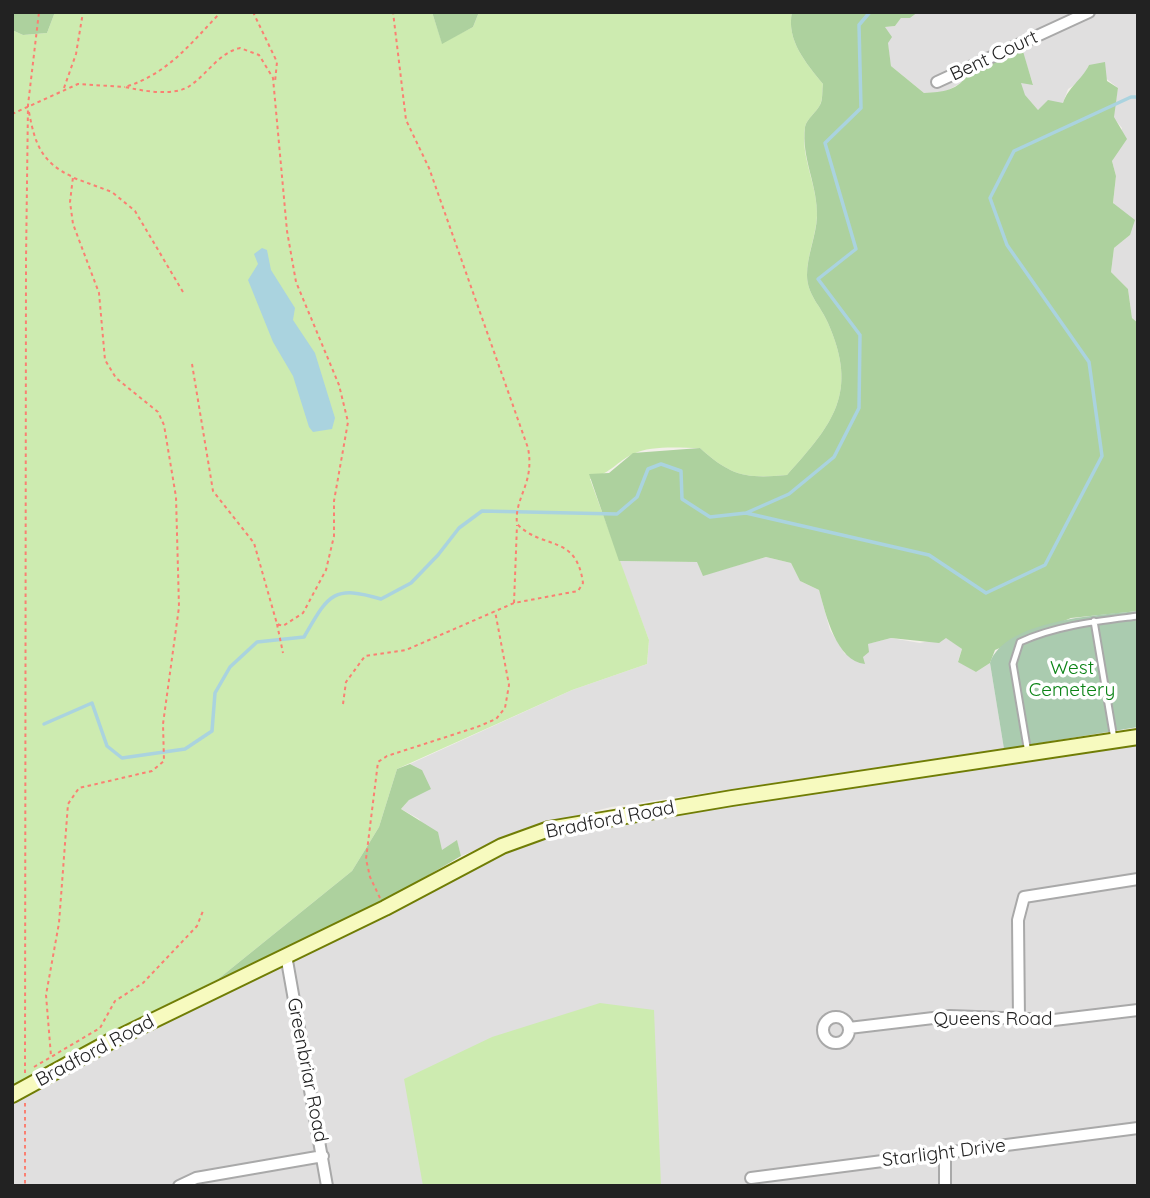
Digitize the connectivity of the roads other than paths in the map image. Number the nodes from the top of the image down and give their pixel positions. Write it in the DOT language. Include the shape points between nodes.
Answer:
graph roads {
  1 [pos="1089,12"];
  2 [pos="937,82"];
  3 [pos="1138,616"];
  4 [pos="1094,621"];
  5 [pos="1138,737"];
  6 [pos="1115,741"];
  7 [pos="1028,754"];
  8 [pos="1138,879"];
  9 [pos="286,955"];
  10 [pos="1138,1010"];
  11 [pos="1019,1020"];
  12 [pos="849,1028"];
  13 [pos="20,1083"];
  14 [pos="1138,1128"];
  15 [pos="945,1153"];
  16 [pos="323,1156"];
  17 [pos="751,1178"];
  18 [pos="179,1186"];
  19 [pos="327,1186"];
  20 [pos="945,1186"];
  1 -- 2 [label="street, Bent Court"];
  3 -- 4 [label="lane"];
  4 -- 6 [label="lane"];
  4 -- 7 [label="lane" via="1036,635 1020,642 1014,652"];
  5 -- 6 [label="street, Bradford Road"];
  6 -- 7 [label="street, Bradford Road"];
  7 -- 9 [label="street, Bradford Road" via="549,829 502,846"];
  8 -- 11 [label="street" via="1024,897 1018,920"];
  9 -- 13 [label="street, Bradford Road"];
  9 -- 16 [label="street, Greenbriar Road"];
  10 -- 11 [label="street, Queens Road"];
  11 -- 12 [label="street, Queens Road" via="950,1016"];
  14 -- 15 [label="street, Starlight Drive"];
  15 -- 17 [label="street, Starlight Drive"];
  15 -- 20 [label="street"];
  16 -- 18 [label="street" via="196,1178"];
  16 -- 19 [label="street, Greenbriar Road"];
}
